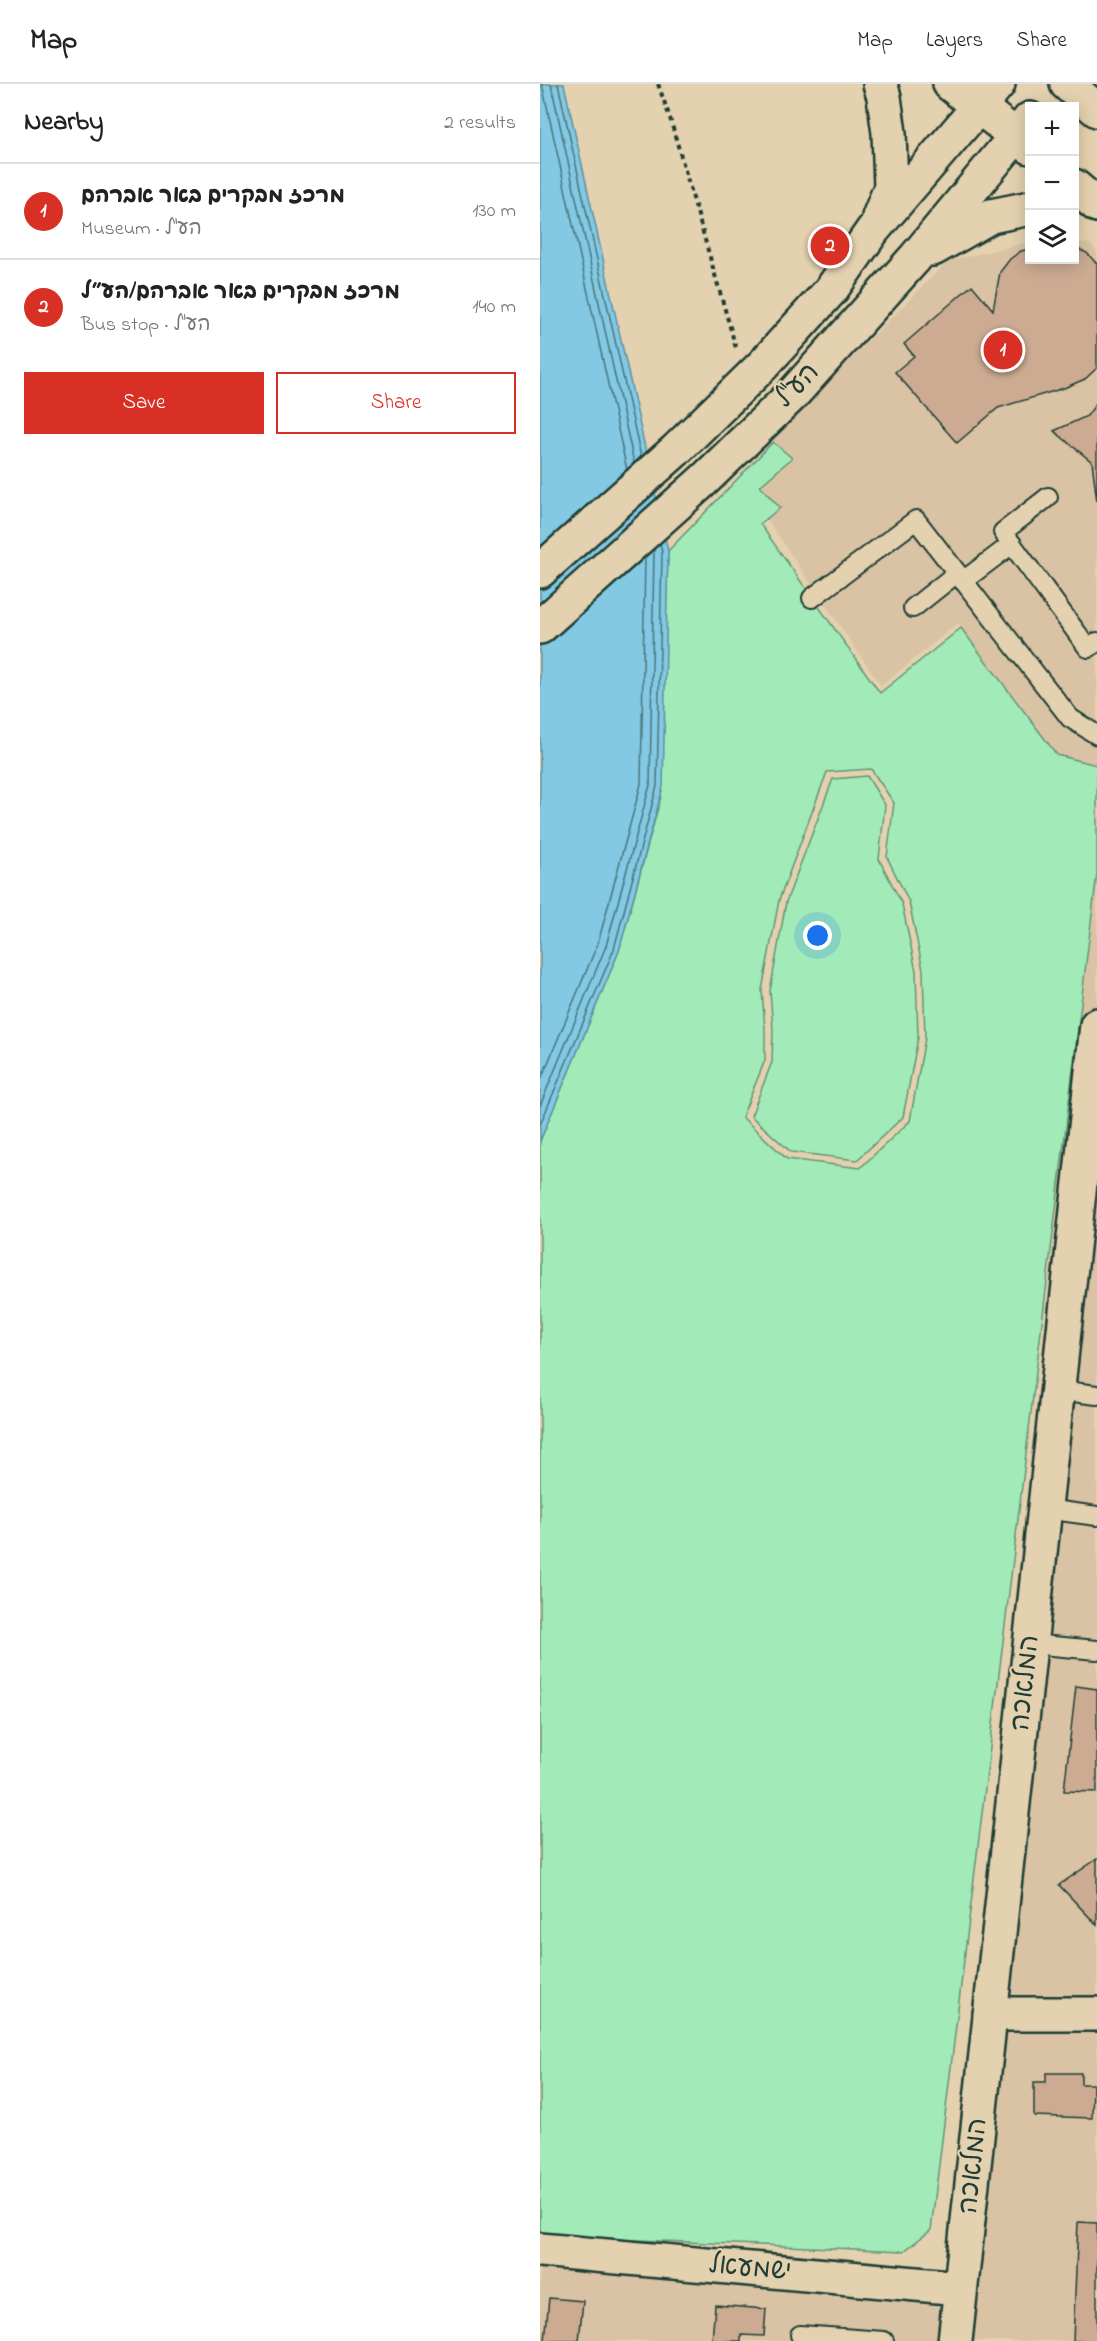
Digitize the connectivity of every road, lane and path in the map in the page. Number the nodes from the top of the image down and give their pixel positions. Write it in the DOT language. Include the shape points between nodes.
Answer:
graph roads {
  1 [pos="658,84"];
  2 [pos="880,84"];
  3 [pos="950,84"];
  4 [pos="1054,84"];
  5 [pos="1067,84"];
  6 [pos="988,96"];
  7 [pos="1041,102"];
  8 [pos="1097,110"];
  9 [pos="1025,134"];
  10 [pos="1079,190"];
  11 [pos="1097,205"];
  12 [pos="1025,209"];
  13 [pos="1078,210"];
  14 [pos="1097,215"];
  15 [pos="873,230"];
  16 [pos="915,258"];
  17 [pos="746,382"];
  18 [pos="1048,497"];
  19 [pos="1012,544"];
  20 [pos="540,571"];
  21 [pos="960,577"];
  22 [pos="812,598"];
  23 [pos="913,608"];
  24 [pos="540,627"];
  25 [pos="1097,642"];
  26 [pos="1097,735"];
  27 [pos="1097,1025"];
  28 [pos="1093,1101"];
  29 [pos="1089,1178"];
  30 [pos="1057,1390"];
  31 [pos="1097,1395"];
  32 [pos="1045,1509"];
  33 [pos="1097,1515"];
  34 [pos="1030,1644"];
  35 [pos="1097,1650"];
  36 [pos="990,2014"];
  37 [pos="1097,2014"];
  38 [pos="540,2250"];
  39 [pos="960,2288"];
  40 [pos="800,2335"];
  41 [pos="884,2341"];
  42 [pos="955,2341"];
  1 -- 17 [label="path"];
  2 -- 15 [label="street" via="889,133 891,187"];
  3 -- 6 [label="street"];
  4 -- 7 [label="street"];
  5 -- 8 [label="street"];
  6 -- 9 [label="street"];
  6 -- 15 [label="street, הע\"ל"];
  9 -- 16 [label="street, הע\"ל"];
  10 -- 11 [label="street"];
  12 -- 16 [label="street" via="991,216"];
  13 -- 14 [label="street"];
  15 -- 17 [label="street, הע\"ל" via="831,290"];
  16 -- 24 [label="street, הע\"ל" via="792,394 704,480"];
  17 -- 20 [label="street, הע\"ל"];
  18 -- 19 [label="lane" via="1003,532"];
  19 -- 21 [label="lane"];
  19 -- 25 [label="lane" via="1088,648"];
  21 -- 22 [label="lane" via="916,520"];
  21 -- 23 [label="lane"];
  21 -- 26 [label="lane" via="1070,718"];
  27 -- 28 [label="street, המלאכה"];
  28 -- 29 [label="street, המלאכה"];
  29 -- 30 [label="street, המלאכה"];
  30 -- 31 [label="lane"];
  30 -- 32 [label="street, המלאכה"];
  32 -- 33 [label="lane"];
  32 -- 34 [label="street, המלאכה"];
  34 -- 35 [label="lane"];
  34 -- 36 [label="street, המלאכה"];
  36 -- 37 [label="street"];
  36 -- 39 [label="street, המלאכה"];
  38 -- 39 [label="street, ישמעאל"];
  39 -- 42 [label="street, המלאכה"];
  40 -- 41 [label="lane"];
}
